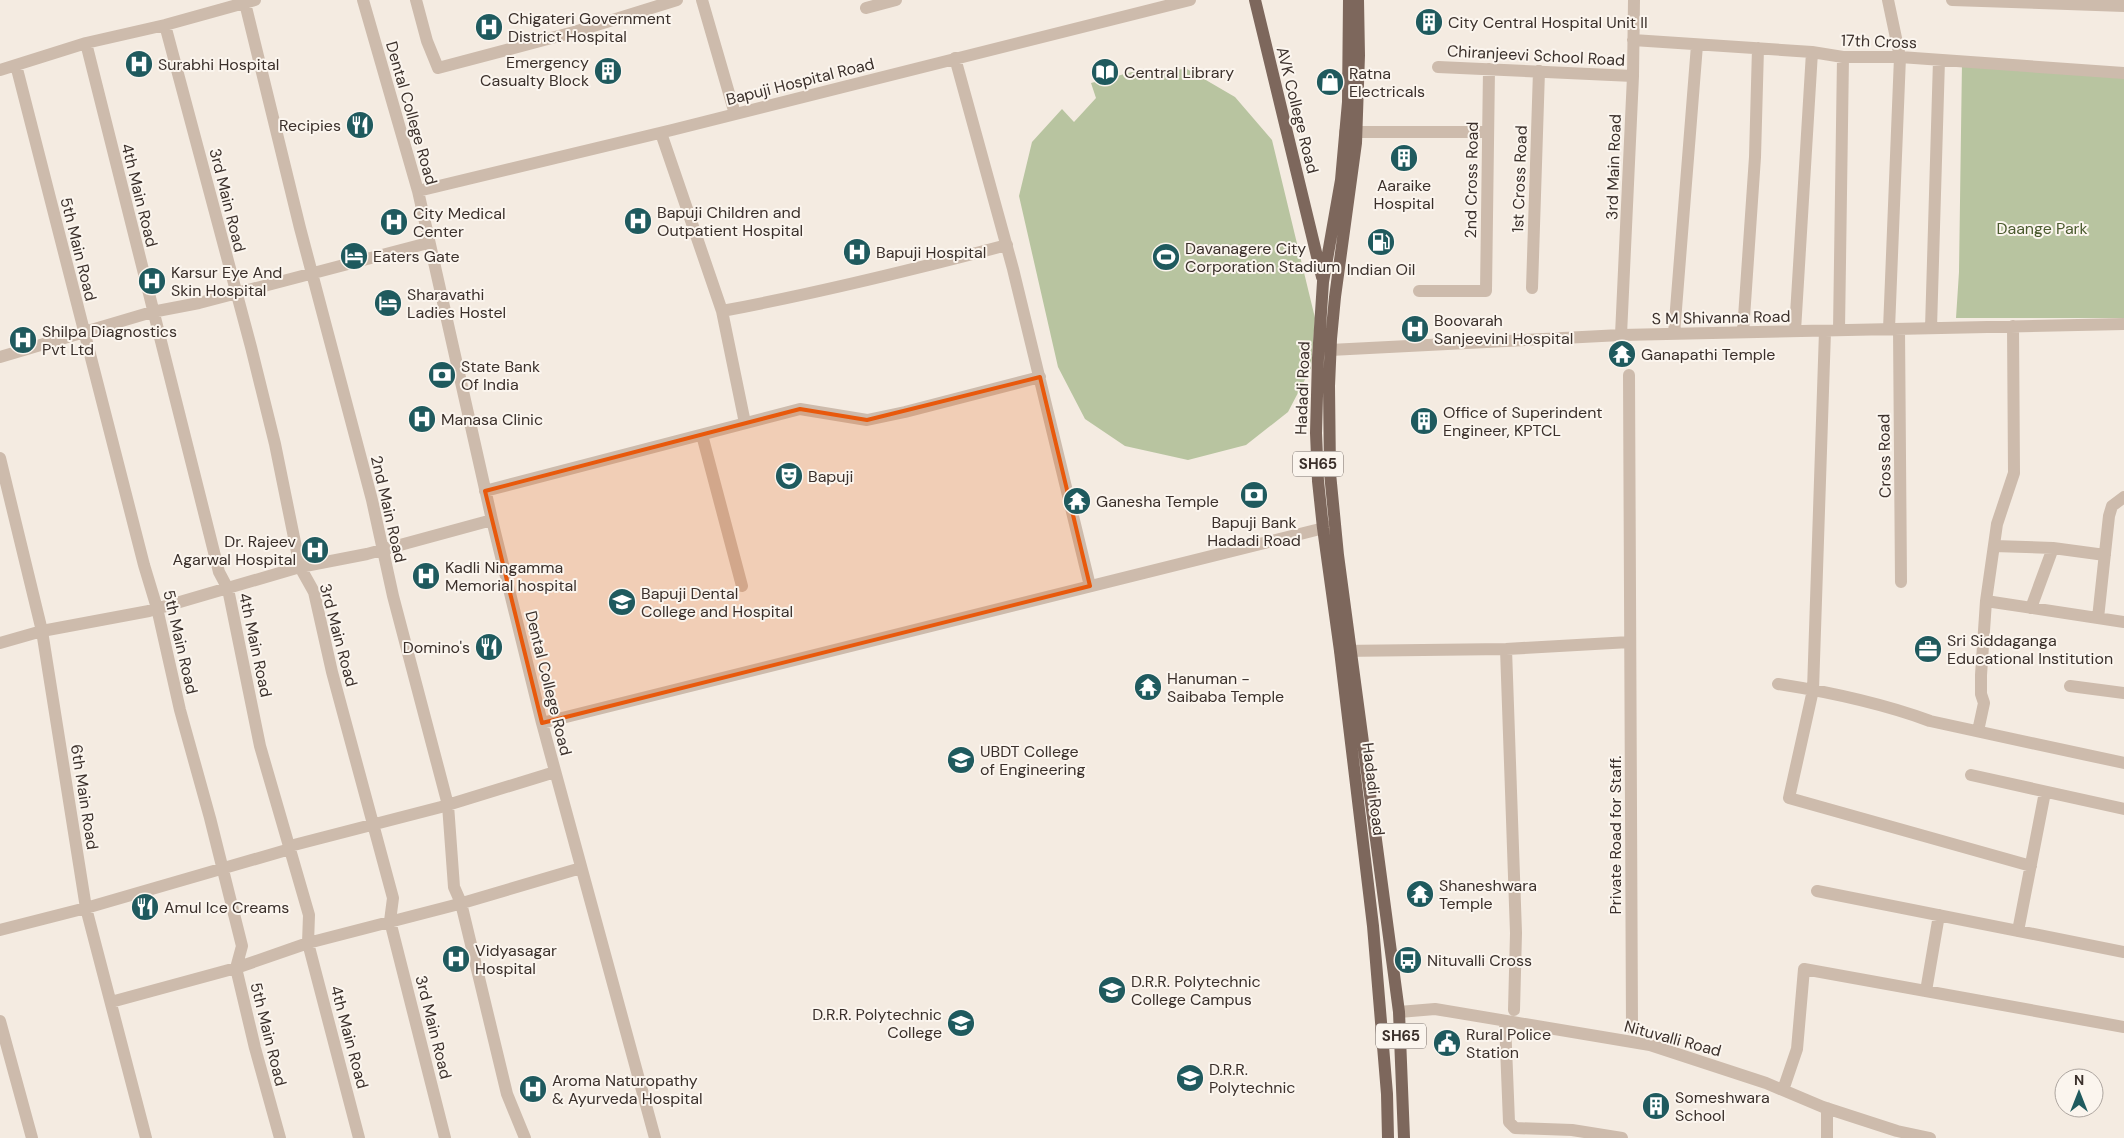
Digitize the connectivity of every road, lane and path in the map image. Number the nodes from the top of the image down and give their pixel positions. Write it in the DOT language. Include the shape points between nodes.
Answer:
graph roads {
  1 [pos="363,0"];
  2 [pos="416,0"];
  3 [pos="677,0"];
  4 [pos="702,0"];
  5 [pos="896,0"];
  6 [pos="1190,0"];
  7 [pos="1255,0"];
  8 [pos="1349,0"];
  9 [pos="1358,0"];
  10 [pos="1634,0"];
  11 [pos="1888,0"];
  12 [pos="1952,0"];
  13 [pos="250,1"];
  14 [pos="1158,4"];
  15 [pos="2124,6"];
  16 [pos="866,8"];
  17 [pos="165,25"];
  18 [pos="1633,40"];
  19 [pos="86,43"];
  20 [pos="1697,45"];
  21 [pos="1758,48"];
  22 [pos="1812,52"];
  23 [pos="1843,57"];
  24 [pos="1900,57"];
  25 [pos="955,58"];
  26 [pos="1939,60"];
  27 [pos="16,66"];
  28 [pos="1438,67"];
  29 [pos="1489,69"];
  30 [pos="0,70"];
  31 [pos="1539,71"];
  32 [pos="2124,72"];
  33 [pos="1633,76"];
  34 [pos="735,114"];
  35 [pos="661,132"];
  36 [pos="1351,132"];
  37 [pos="1488,132"];
  38 [pos="418,191"];
  39 [pos="1310,228"];
  40 [pos="1337,239"];
  41 [pos="428,243"];
  42 [pos="1007,245"];
  43 [pos="312,272"];
  44 [pos="1323,282"];
  45 [pos="1532,288"];
  46 [pos="1419,290"];
  47 [pos="235,293"];
  48 [pos="722,311"];
  49 [pos="152,312"];
  50 [pos="2124,324"];
  51 [pos="2013,326"];
  52 [pos="1931,328"];
  53 [pos="1894,329"];
  54 [pos="1825,330"];
  55 [pos="1839,330"];
  56 [pos="1795,331"];
  57 [pos="1743,332"];
  58 [pos="84,333"];
  59 [pos="1674,334"];
  60 [pos="1621,335"];
  61 [pos="1325,349"];
  62 [pos="0,357"];
  63 [pos="1629,375"];
  64 [pos="1040,377"];
  65 [pos="745,423"];
  66 [pos="702,435"];
  67 [pos="0,458"];
  68 [pos="485,491"];
  69 [pos="2124,497"];
  70 [pos="492,520"];
  71 [pos="1329,527"];
  72 [pos="1994,546"];
  73 [pos="2053,548"];
  74 [pos="383,550"];
  75 [pos="2105,555"];
  76 [pos="300,567"];
  77 [pos="1901,582"];
  78 [pos="742,586"];
  79 [pos="1090,586"];
  80 [pos="228,589"];
  81 [pos="1986,601"];
  82 [pos="157,608"];
  83 [pos="2031,608"];
  84 [pos="2098,618"];
  85 [pos="2124,622"];
  86 [pos="42,631"];
  87 [pos="1630,642"];
  88 [pos="0,643"];
  89 [pos="1506,649"];
  90 [pos="1346,651"];
  91 [pos="1778,684"];
  92 [pos="2070,686"];
  93 [pos="1813,690"];
  94 [pos="2124,693"];
  95 [pos="542,723"];
  96 [pos="1978,731"];
  97 [pos="2124,763"];
  98 [pos="555,772"];
  99 [pos="1971,776"];
  100 [pos="2045,792"];
  101 [pos="448,805"];
  102 [pos="2124,809"];
  103 [pos="374,826"];
  104 [pos="290,846"];
  105 [pos="2031,866"];
  106 [pos="222,868"];
  107 [pos="581,868"];
  108 [pos="1817,891"];
  109 [pos="461,904"];
  110 [pos="86,908"];
  111 [pos="1939,916"];
  112 [pos="390,921"];
  113 [pos="0,930"];
  114 [pos="2018,931"];
  115 [pos="308,943"];
  116 [pos="2124,952"];
  117 [pos="236,968"];
  118 [pos="1926,992"];
  119 [pos="111,1002"];
  120 [pos="1514,1010"];
  121 [pos="1400,1012"];
  122 [pos="0,1021"];
  123 [pos="1505,1022"];
  124 [pos="2124,1027"];
  125 [pos="1632,1028"];
  126 [pos="1783,1090"];
  127 [pos="1826,1108"];
  128 [pos="1896,1135"];
  129 [pos="32,1138"];
  130 [pos="146,1138"];
  131 [pos="280,1138"];
  132 [pos="360,1138"];
  133 [pos="445,1138"];
  134 [pos="525,1138"];
  135 [pos="654,1138"];
  136 [pos="1388,1138"];
  137 [pos="1404,1138"];
  138 [pos="1622,1138"];
  139 [pos="1828,1138"];
  140 [pos="1930,1138"];
  1 -- 38 [label="street, Dental College Road"];
  2 -- 3 [label="street" via="438,68 574,32"];
  4 -- 34 [label="street"];
  5 -- 16 [label="street"];
  6 -- 14 [label="street, Bapuji Hospital Road"];
  7 -- 39 [label="main road, AVK College Road"];
  8 -- 36 [label="main road, Hadadi Road / SH65" via="1348,102"];
  9 -- 36 [label="main road" via="1359,55"];
  10 -- 18 [label="street, 3rd Main Road"];
  11 -- 24 [label="street, Cross Road"];
  12 -- 15 [label="street"];
  13 -- 17 [label="street"];
  13 -- 43 [label="street, 2nd Main Road"];
  14 -- 25 [label="street, Bapuji Hospital Road"];
  17 -- 19 [label="street"];
  17 -- 47 [label="street, 3rd Main Road"];
  18 -- 20 [label="street, 17th Cross"];
  18 -- 33 [label="street, 3rd Main Road"];
  19 -- 27 [label="street"];
  19 -- 49 [label="street, 4th Main Road"];
  20 -- 21 [label="street, 17th Cross"];
  20 -- 59 [label="street"];
  21 -- 22 [label="street, 17th Cross"];
  21 -- 57 [label="street" via="1755,157"];
  22 -- 23 [label="street, 17th Cross"];
  22 -- 56 [label="street"];
  23 -- 24 [label="street, 17th Cross"];
  23 -- 55 [label="street"];
  24 -- 26 [label="street, 17th Cross"];
  24 -- 53 [label="street, Cross Road"];
  25 -- 34 [label="street, Bapuji Hospital Road"];
  25 -- 42 [label="street"];
  26 -- 32 [label="street, 17th Cross"];
  26 -- 52 [label="street"];
  27 -- 30 [label="street"];
  27 -- 58 [label="street, 5th Main Road"];
  28 -- 29 [label="street, Chiranjeevi School Road"];
  29 -- 31 [label="street, Chiranjeevi School Road"];
  29 -- 37 [label="street, 2nd Cross Road"];
  31 -- 33 [label="street, Chiranjeevi School Road"];
  31 -- 45 [label="street, 1st Cross Road"];
  33 -- 60 [label="street, 3rd Main Road"];
  34 -- 35 [label="street, Bapuji Hospital Road"];
  35 -- 38 [label="street, Bapuji Hospital Road"];
  35 -- 48 [label="street"];
  36 -- 37 [label="street"];
  36 -- 40 [label="main road, Hadadi Road / SH65" via="1341,180"];
  37 -- 46 [label="street, 2nd Cross Road" via="1486,290"];
  38 -- 41 [label="street, Dental College Road"];
  39 -- 40 [label="main road"];
  39 -- 44 [label="main road, AVK College Road"];
  40 -- 44 [label="main road, Hadadi Road / SH65"];
  40 -- 61 [label="main road" via="1335,297"];
  41 -- 43 [label="street"];
  41 -- 68 [label="street, Dental College Road"];
  42 -- 48 [label="street" via="811,294"];
  42 -- 64 [label="street"];
  43 -- 47 [label="street"];
  43 -- 74 [label="street, 2nd Main Road"];
  44 -- 61 [label="main road, Hadadi Road / SH65"];
  47 -- 49 [label="street"];
  47 -- 76 [label="street, 3rd Main Road" via="275,444"];
  48 -- 65 [label="street"];
  49 -- 58 [label="street"];
  49 -- 80 [label="street, 4th Main Road" via="219,572"];
  50 -- 51 [label="street, S M Shivanna Road"];
  51 -- 52 [label="street, S M Shivanna Road"];
  51 -- 72 [label="street" via="2014,473 1997,524"];
  52 -- 53 [label="street, S M Shivanna Road"];
  53 -- 55 [label="street, S M Shivanna Road"];
  53 -- 77 [label="street, Cross Road"];
  54 -- 55 [label="street, S M Shivanna Road"];
  54 -- 56 [label="street, S M Shivanna Road"];
  54 -- 93 [label="street"];
  56 -- 57 [label="street, S M Shivanna Road"];
  57 -- 59 [label="street, S M Shivanna Road"];
  58 -- 62 [label="street"];
  58 -- 82 [label="street, 5th Main Road"];
  59 -- 60 [label="street, S M Shivanna Road"];
  60 -- 61 [label="street, S M Shivanna Road"];
  61 -- 71 [label="main road, Hadadi Road / SH65" via="1316,433 1318,481"];
  63 -- 87 [label="street, Private Road for Staff."];
  64 -- 65 [label="street" via="867,420 800,409"];
  64 -- 79 [label="street"];
  65 -- 66 [label="street"];
  66 -- 68 [label="street"];
  66 -- 78 [label="street"];
  67 -- 86 [label="street, 6th Main Road"];
  68 -- 70 [label="street, Dental College Road"];
  69 -- 75 [label="street" via="2112,506"];
  70 -- 74 [label="street"];
  70 -- 95 [label="street, Dental College Road"];
  71 -- 79 [label="street"];
  71 -- 90 [label="main road, Hadadi Road / SH65"];
  72 -- 73 [label="street"];
  72 -- 81 [label="street"];
  73 -- 75 [label="street"];
  73 -- 83 [label="street"];
  74 -- 76 [label="street"];
  74 -- 101 [label="street, 2nd Main Road"];
  75 -- 84 [label="street"];
  76 -- 80 [label="street"];
  76 -- 103 [label="street, 3rd Main Road" via="314,592"];
  79 -- 95 [label="street"];
  80 -- 82 [label="street"];
  80 -- 104 [label="street, 4th Main Road" via="260,746"];
  81 -- 83 [label="street"];
  81 -- 96 [label="street" via="1981,675 1984,703"];
  82 -- 86 [label="street"];
  82 -- 106 [label="street, 5th Main Road"];
  83 -- 84 [label="street"];
  84 -- 85 [label="street"];
  86 -- 88 [label="street"];
  86 -- 110 [label="street, 6th Main Road"];
  87 -- 89 [label="street"];
  87 -- 125 [label="street, Private Road for Staff."];
  89 -- 90 [label="street"];
  89 -- 120 [label="street" via="1516,933"];
  90 -- 121 [label="main road, SH65"];
  90 -- 136 [label="main road, Hadadi Road / SH65" via="1374,926"];
  91 -- 93 [label="street"];
  92 -- 94 [label="street"];
  93 -- 96 [label="street"];
  93 -- 105 [label="street" via="1789,798"];
  95 -- 98 [label="street, Dental College Road"];
  96 -- 97 [label="street"];
  98 -- 101 [label="street"];
  98 -- 107 [label="street, Dental College Road"];
  99 -- 100 [label="street"];
  100 -- 102 [label="street"];
  100 -- 105 [label="street"];
  101 -- 103 [label="street"];
  101 -- 109 [label="street, 2nd Main Road" via="454,887"];
  103 -- 104 [label="street"];
  103 -- 112 [label="street, 3rd Main Road" via="393,898"];
  104 -- 106 [label="street" via="290,849"];
  104 -- 115 [label="street, 4th Main Road" via="309,915"];
  105 -- 114 [label="street"];
  106 -- 110 [label="street"];
  106 -- 117 [label="street, 5th Main Road" via="242,946"];
  107 -- 109 [label="street"];
  107 -- 135 [label="street, Dental College Road"];
  108 -- 111 [label="street"];
  109 -- 112 [label="street"];
  109 -- 134 [label="street, 2nd Main Road" via="507,1094"];
  110 -- 113 [label="street"];
  110 -- 119 [label="street, 6th Main Road"];
  111 -- 114 [label="street"];
  111 -- 118 [label="street"];
  112 -- 115 [label="street"];
  112 -- 133 [label="street, 3rd Main Road"];
  114 -- 116 [label="street"];
  115 -- 117 [label="street"];
  115 -- 132 [label="street, 4th Main Road"];
  117 -- 119 [label="street"];
  117 -- 131 [label="street, 5th Main Road" via="254,1048"];
  118 -- 124 [label="street"];
  118 -- 126 [label="street" via="1804,969 1797,1049"];
  119 -- 130 [label="street, 6th Main Road"];
  121 -- 123 [label="street, Nituvalli Road" via="1435,1009"];
  121 -- 137 [label="main road, SH65"];
  122 -- 129 [label="street"];
  123 -- 126 [label="street, Nituvalli Road" via="1650,1045"];
  123 -- 138 [label="street" via="1509,1122 1515,1128 1572,1130"];
  126 -- 127 [label="street, Nituvalli Road"];
  127 -- 128 [label="street, Nituvalli Road"];
  127 -- 139 [label="street"];
  128 -- 140 [label="street, Nituvalli Road"];
}
